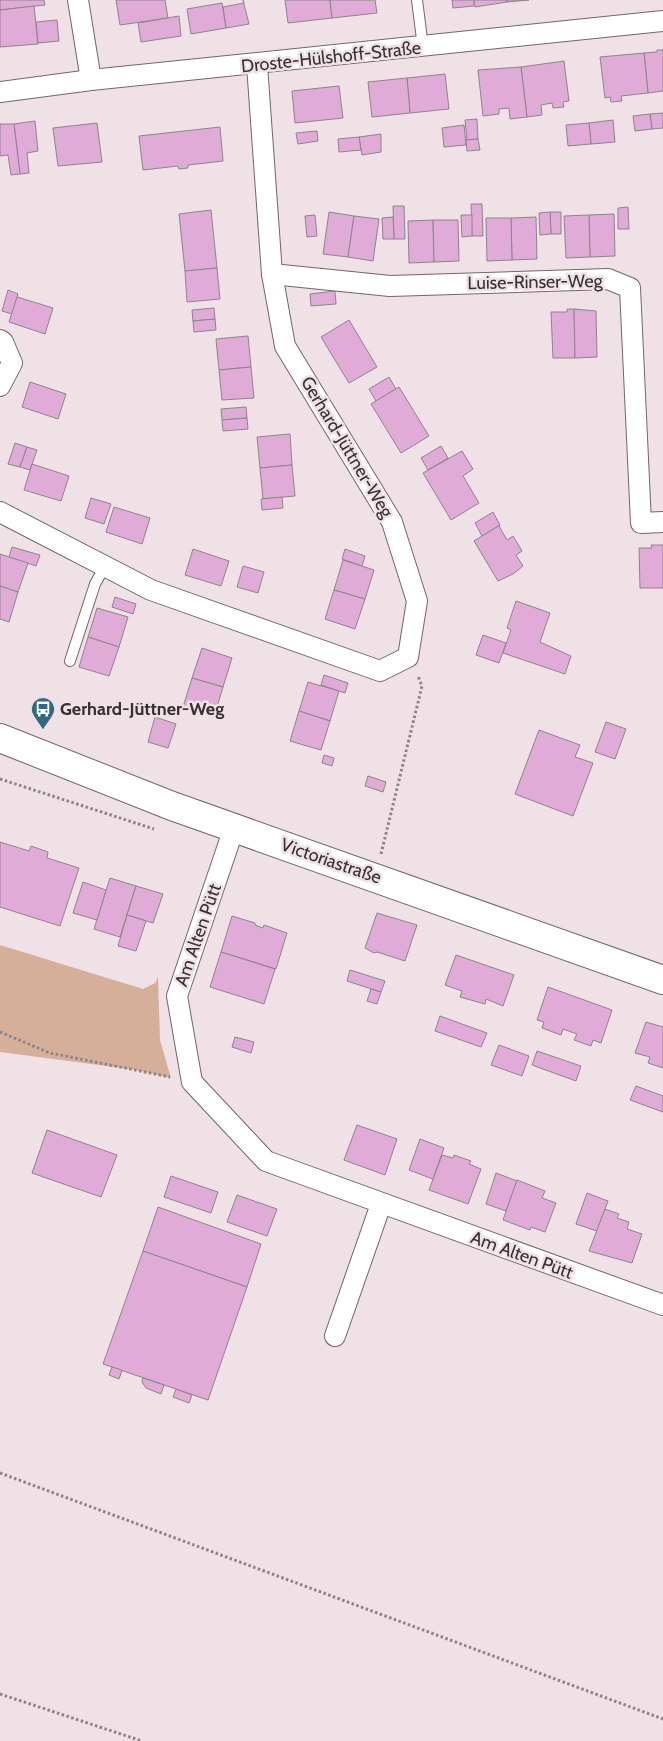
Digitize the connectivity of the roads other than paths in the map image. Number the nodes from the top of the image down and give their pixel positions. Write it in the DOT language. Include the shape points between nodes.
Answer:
graph roads {
  1 [pos="78,0"];
  2 [pos="417,0"];
  3 [pos="663,21"];
  4 [pos="423,47"];
  5 [pos="258,65"];
  6 [pos="91,80"];
  7 [pos="0,92"];
  8 [pos="272,274"];
  9 [pos="0,340"];
  10 [pos="0,386"];
  11 [pos="0,512"];
  12 [pos="663,522"];
  13 [pos="105,566"];
  14 [pos="70,661"];
  15 [pos="0,738"];
  16 [pos="234,828"];
  17 [pos="663,980"];
  18 [pos="381,1204"];
  19 [pos="663,1305"];
  20 [pos="335,1336"];
  1 -- 6 [label="street"];
  2 -- 4 [label="lane"];
  3 -- 4 [label="street, Droste-Hülshoff-Straße"];
  4 -- 5 [label="street, Droste-Hülshoff-Straße"];
  5 -- 6 [label="street, Droste-Hülshoff-Straße"];
  5 -- 8 [label="street, Gerhard-Jüttner-Weg"];
  6 -- 7 [label="street, Droste-Hülshoff-Straße"];
  8 -- 12 [label="street, Luise-Rinser-Weg" via="390,286 608,279 630,288 642,523"];
  8 -- 13 [label="street, Gerhard-Jüttner-Weg" via="285,346 392,522 417,601 408,657 380,671 151,590"];
  9 -- 10 [label="street" via="12,363"];
  11 -- 13 [label="street"];
  13 -- 14 [label="lane" via="95,584"];
  15 -- 16 [label="main road, Victoriastraße"];
  16 -- 17 [label="main road, Victoriastraße"];
  16 -- 18 [label="street, Am Alten Pütt" via="177,996 192,1082 266,1161"];
  18 -- 19 [label="street, Am Alten Pütt"];
  18 -- 20 [label="street"];
}
